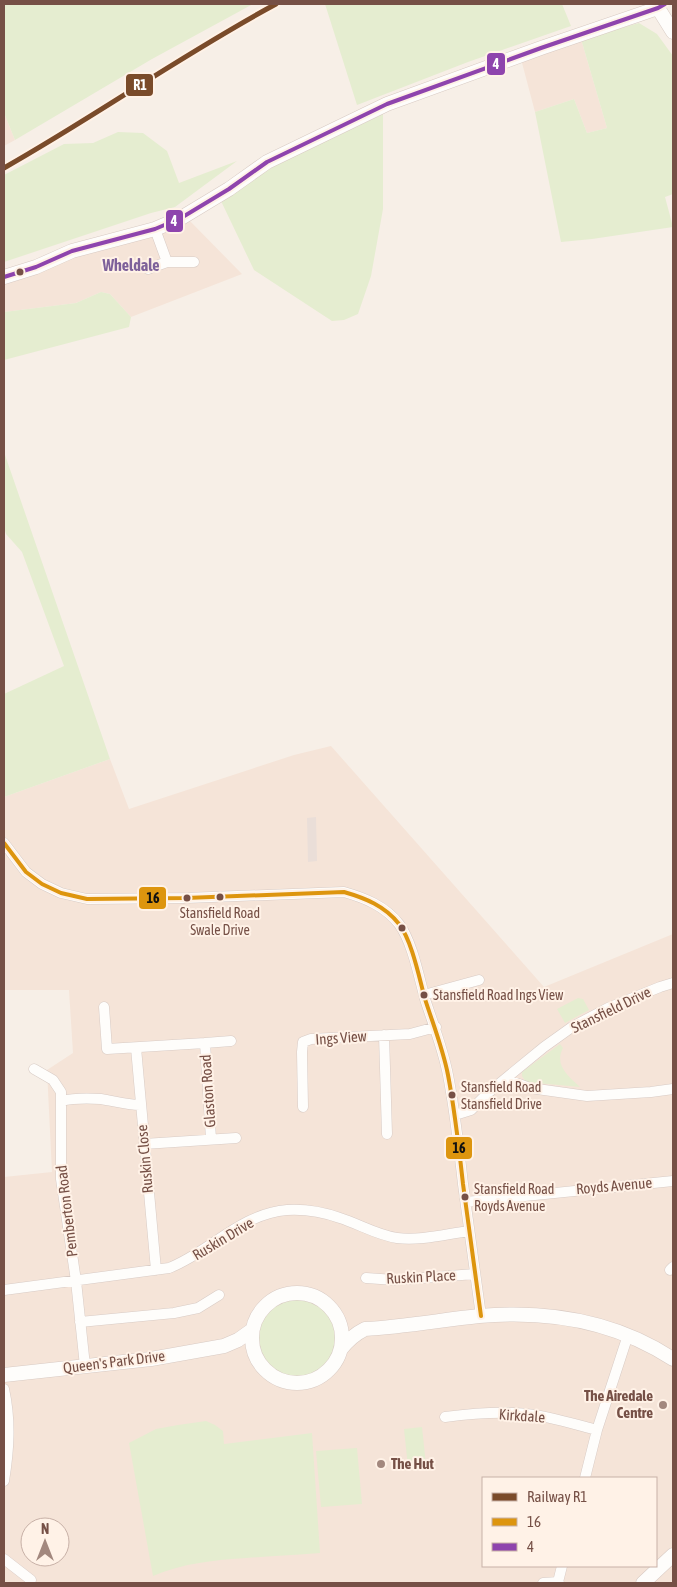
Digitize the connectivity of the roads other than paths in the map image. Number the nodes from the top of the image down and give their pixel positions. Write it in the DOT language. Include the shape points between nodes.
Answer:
graph roads {
  1 [pos="661,6"];
  2 [pos="673,32"];
  3 [pos="155,229"];
  4 [pos="167,262"];
  5 [pos="194,262"];
  6 [pos="148,269"];
  7 [pos="4,277"];
  8 [pos="4,843"];
  9 [pos="479,980"];
  10 [pos="673,983"];
  11 [pos="424,995"];
  12 [pos="104,1007"];
  13 [pos="436,1027"];
  14 [pos="384,1035"];
  15 [pos="231,1041"];
  16 [pos="205,1043"];
  17 [pos="136,1048"];
  18 [pos="34,1069"];
  19 [pos="505,1079"];
  20 [pos="673,1089"];
  21 [pos="61,1101"];
  22 [pos="140,1105"];
  23 [pos="304,1107"];
  24 [pos="455,1116"];
  25 [pos="387,1134"];
  26 [pos="236,1138"];
  27 [pos="211,1139"];
  28 [pos="144,1144"];
  29 [pos="673,1181"];
  30 [pos="466,1202"];
  31 [pos="469,1231"];
  32 [pos="156,1270"];
  33 [pos="475,1274"];
  34 [pos="366,1278"];
  35 [pos="76,1281"];
  36 [pos="4,1290"];
  37 [pos="219,1295"];
  38 [pos="481,1316"];
  39 [pos="339,1320"];
  40 [pos="80,1322"];
  41 [pos="365,1329"];
  42 [pos="252,1330"];
  43 [pos="628,1335"];
  44 [pos="224,1346"];
  45 [pos="341,1349"];
  46 [pos="255,1355"];
  47 [pos="672,1355"];
  48 [pos="85,1366"];
  49 [pos="4,1376"];
  50 [pos="4,1389"];
  51 [pos="445,1417"];
  52 [pos="6,1424"];
  53 [pos="597,1430"];
  54 [pos="584,1477"];
  55 [pos="4,1481"];
  56 [pos="673,1555"];
  57 [pos="4,1560"];
  58 [pos="562,1567"];
  59 [pos="31,1580"];
  60 [pos="543,1583"];
  61 [pos="558,1583"];
  62 [pos="643,1583"];
  1 -- 2 [label="street"];
  1 -- 3 [label="street" via="387,104 268,162 181,218"];
  3 -- 4 [label="street"];
  3 -- 7 [label="street" via="72,251"];
  4 -- 5 [label="street"];
  4 -- 6 [label="street"];
  8 -- 11 [label="street" via="26,872 42,884 61,893 87,899 328,892 361,896 385,910 400,925"];
  9 -- 11 [label="street"];
  10 -- 19 [label="street, Stansfield Drive" via="608,1008 572,1027"];
  11 -- 13 [label="street"];
  12 -- 17 [label="street, Glaston Road" via="107,1049"];
  13 -- 14 [label="street, Ings View" via="410,1034"];
  13 -- 24 [label="street"];
  14 -- 23 [label="street, Ings View" via="303,1042"];
  14 -- 25 [label="street, Ings View"];
  15 -- 16 [label="street, Glaston Road"];
  16 -- 17 [label="street, Glaston Road"];
  16 -- 27 [label="street, Glaston Road"];
  17 -- 22 [label="street, Ruskin Close"];
  18 -- 21 [label="street, Pemberton Road" via="53,1080 61,1092"];
  19 -- 20 [label="street" via="530,1088 587,1096"];
  19 -- 24 [label="street, Stansfield Drive" via="471,1110"];
  21 -- 22 [label="street" via="79,1098"];
  21 -- 35 [label="street, Pemberton Road" via="61,1179"];
  22 -- 28 [label="street, Ruskin Close"];
  24 -- 30 [label="street"];
  26 -- 27 [label="street, Glaston Road"];
  27 -- 28 [label="street, Glaston Road"];
  28 -- 32 [label="street, Ruskin Close"];
  29 -- 30 [label="street, Royds Avenue"];
  30 -- 31 [label="street"];
  31 -- 32 [label="street, Ruskin Drive" via="398,1238 322,1213 286,1210 249,1220 185,1262"];
  31 -- 33 [label="street"];
  32 -- 35 [label="street, Ruskin Drive"];
  33 -- 34 [label="street, Ruskin Place" via="395,1280"];
  33 -- 38 [label="street"];
  35 -- 36 [label="street, Ruskin Drive"];
  35 -- 40 [label="street, Pemberton Road"];
  37 -- 40 [label="street" via="198,1308 174,1313"];
  38 -- 41 [label="street"];
  38 -- 43 [label="street" via="533,1315 576,1319"];
  39 -- 41 [label="street"];
  39 -- 42 [label="street, Queen's Park Drive" via="320,1299 296,1293 277,1297 268,1303 256,1318"];
  39 -- 45 [label="street"];
  40 -- 48 [label="street, Pemberton Road"];
  41 -- 45 [label="street" via="349,1339"];
  42 -- 44 [label="street, Queen's Park Drive"];
  42 -- 46 [label="street"];
  43 -- 47 [label="street"];
  43 -- 53 [label="street"];
  44 -- 46 [label="street, Queen's Park Drive"];
  44 -- 48 [label="street, Queen's Park Drive"];
  45 -- 46 [label="street" via="326,1373 299,1383 284,1382 271,1375"];
  48 -- 49 [label="street, Queen's Park Drive"];
  50 -- 52 [label="street"];
  51 -- 53 [label="street, Kirkdale" via="515,1413 552,1418"];
  52 -- 55 [label="street" via="9,1450"];
  53 -- 54 [label="street"];
  56 -- 62 [label="street"];
  57 -- 59 [label="street"];
  58 -- 61 [label="street"];
  60 -- 61 [label="street"];
}
